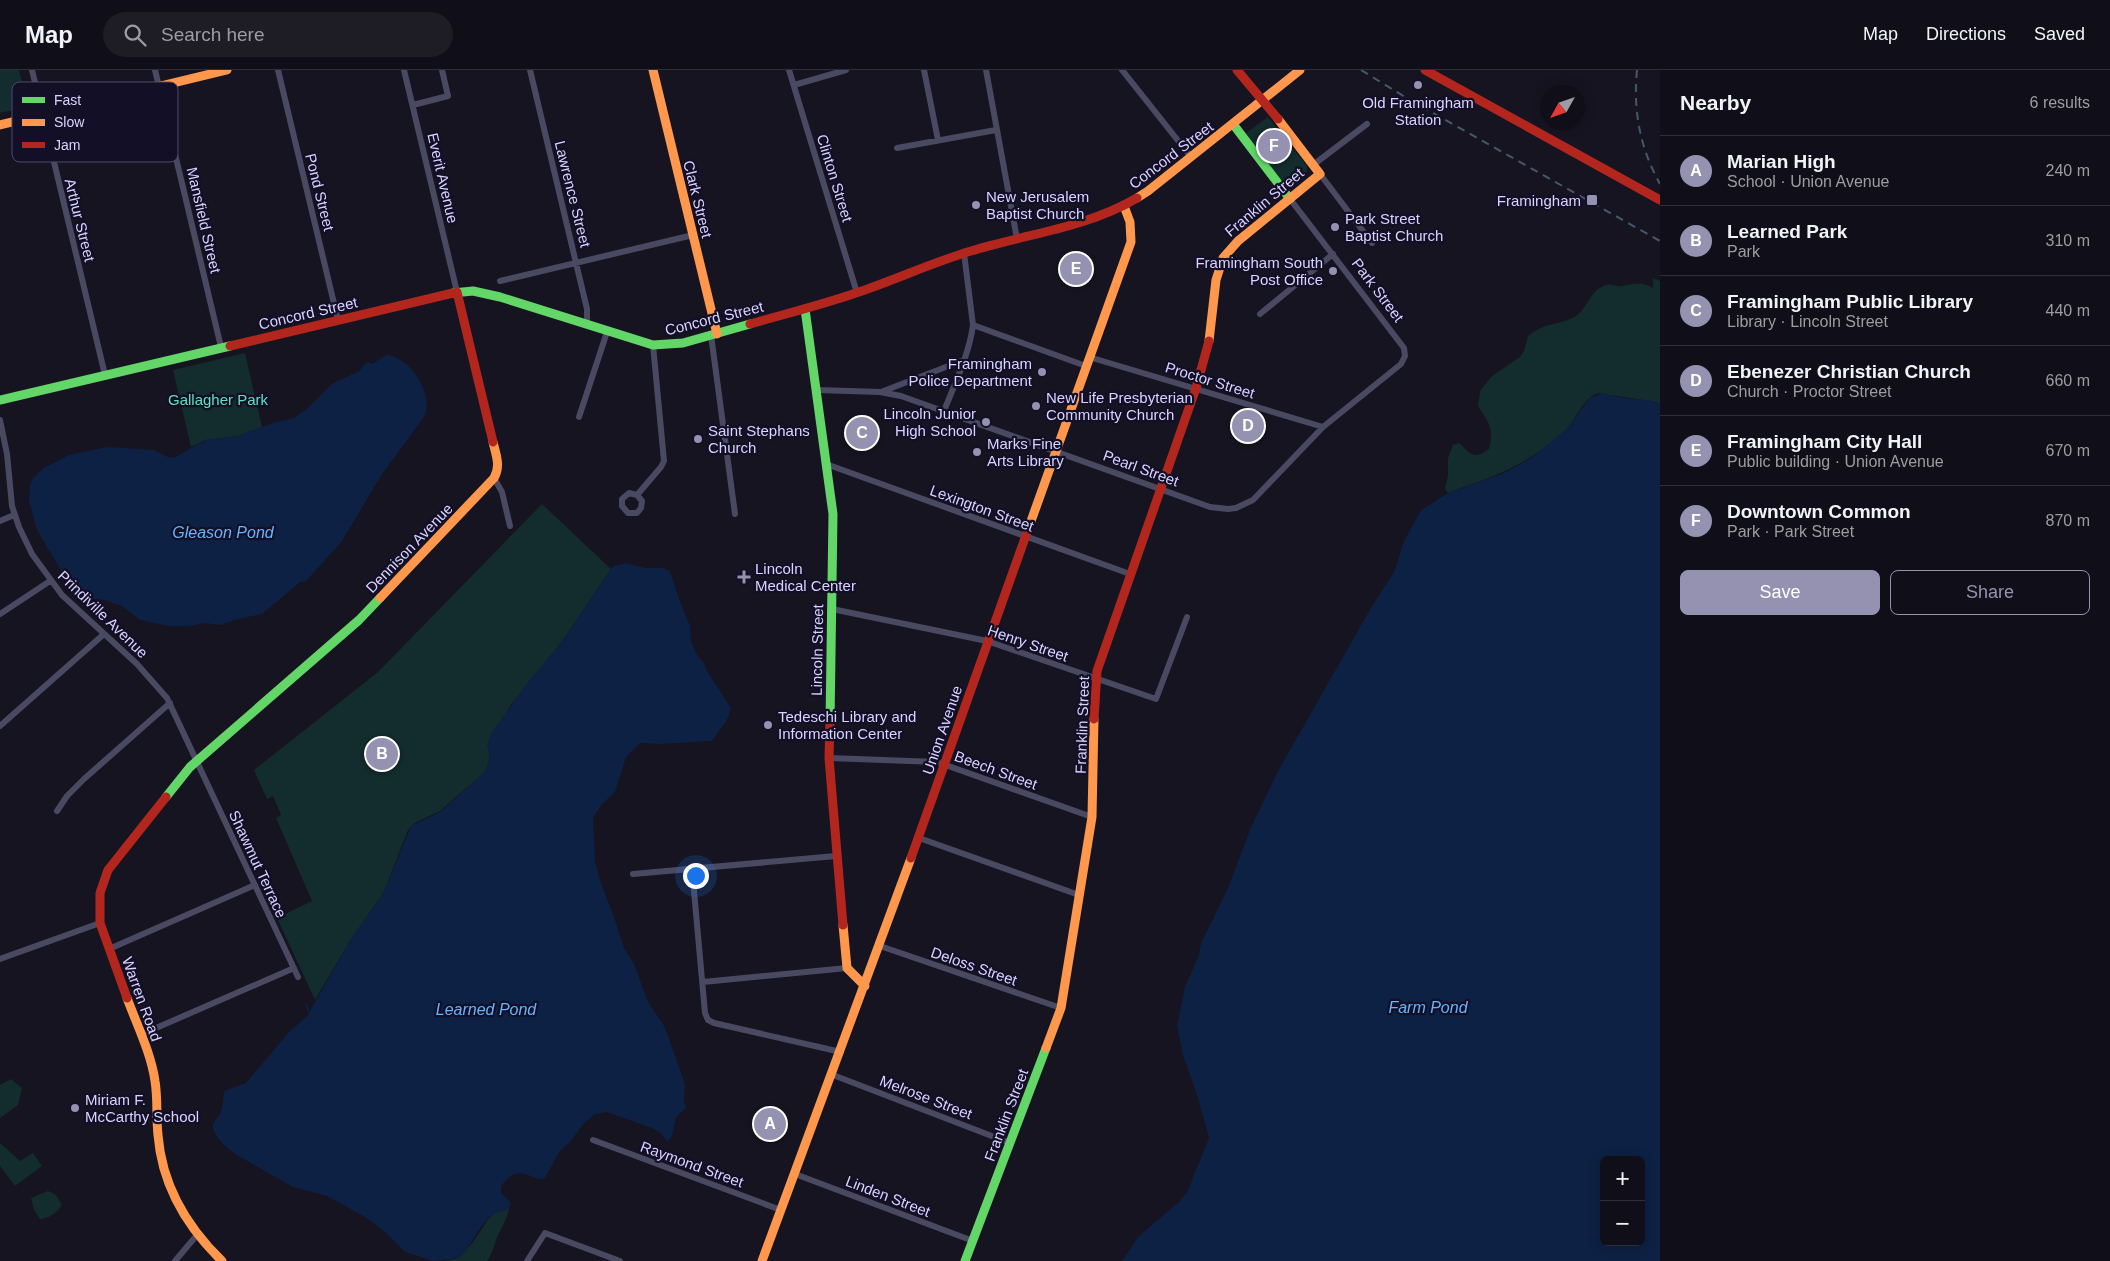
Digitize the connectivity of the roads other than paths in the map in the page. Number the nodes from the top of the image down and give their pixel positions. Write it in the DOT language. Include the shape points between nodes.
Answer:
graph roads {
  1 [pos="227,70"];
  2 [pos="278,70"];
  3 [pos="404,70"];
  4 [pos="442,70"];
  5 [pos="530,70"];
  6 [pos="653,70"];
  7 [pos="789,70"];
  8 [pos="846,70"];
  9 [pos="924,70"];
  10 [pos="986,70"];
  11 [pos="1122,70"];
  12 [pos="1237,70"];
  13 [pos="1300,70"];
  14 [pos="1425,70"];
  15 [pos="176,82"];
  16 [pos="794,85"];
  17 [pos="1263,100"];
  18 [pos="413,105"];
  19 [pos="1233,124"];
  20 [pos="1367,124"];
  21 [pos="996,130"];
  22 [pos="938,140"];
  23 [pos="897,148"];
  24 [pos="1191,157"];
  25 [pos="53,162"];
  26 [pos="177,162"];
  27 [pos="1313,165"];
  28 [pos="1320,174"];
  29 [pos="1290,199"];
  30 [pos="1660,200"];
  31 [pos="1124,206"];
  32 [pos="692,235"];
  33 [pos="1017,239"];
  34 [pos="1372,243"];
  35 [pos="964,253"];
  36 [pos="1333,254"];
  37 [pos="576,264"];
  38 [pos="500,281"];
  39 [pos="457,292"];
  40 [pos="857,293"];
  41 [pos="805,309"];
  42 [pos="1260,314"];
  43 [pos="338,320"];
  44 [pos="587,325"];
  45 [pos="973,325"];
  46 [pos="607,332"];
  47 [pos="714,334"];
  48 [pos="653,345"];
  49 [pos="221,347"];
  50 [pos="1406,356"];
  51 [pos="964,360"];
  52 [pos="1088,361"];
  53 [pos="105,375"];
  54 [pos="1196,388"];
  55 [pos="817,390"];
  56 [pos="880,392"];
  57 [pos="0,400"];
  58 [pos="944,411"];
  59 [pos="579,418"];
  60 [pos="0,420"];
  61 [pos="1323,427"];
  62 [pos="1056,451"];
  63 [pos="826,464"];
  64 [pos="494,478"];
  65 [pos="1161,489"];
  66 [pos="637,495"];
  67 [pos="735,514"];
  68 [pos="14,515"];
  69 [pos="0,521"];
  70 [pos="510,526"];
  71 [pos="1025,536"];
  72 [pos="1130,574"];
  73 [pos="50,581"];
  74 [pos="832,608"];
  75 [pos="0,614"];
  76 [pos="1187,616"];
  77 [pos="104,634"];
  78 [pos="987,641"];
  79 [pos="1096,679"];
  80 [pos="170,703"];
  81 [pos="0,726"];
  82 [pos="829,758"];
  83 [pos="196,760"];
  84 [pos="944,764"];
  85 [pos="57,811"];
  86 [pos="1092,817"];
  87 [pos="919,838"];
  88 [pos="836,856"];
  89 [pos="692,869"];
  90 [pos="633,874"];
  91 [pos="255,885"];
  92 [pos="1079,895"];
  93 [pos="100,923"];
  94 [pos="880,946"];
  95 [pos="109,949"];
  96 [pos="0,959"];
  97 [pos="294,968"];
  98 [pos="847,968"];
  99 [pos="298,977"];
  100 [pos="702,982"];
  101 [pos="865,986"];
  102 [pos="1061,1008"];
  103 [pos="140,1035"];
  104 [pos="841,1052"];
  105 [pos="833,1076"];
  106 [pos="593,1140"];
  107 [pos="1010,1143"];
  108 [pos="795,1174"];
  109 [pos="781,1210"];
  110 [pos="197,1235"];
  111 [pos="972,1241"];
  112 [pos="174,1261"];
  113 [pos="222,1261"];
  114 [pos="527,1261"];
  115 [pos="620,1261"];
  116 [pos="762,1261"];
  117 [pos="965,1261"];
  1 -- 15 [label="street"];
  2 -- 43 [label="street, Pond Street"];
  3 -- 18 [label="street, Everit Avenue"];
  4 -- 18 [label="street" via="448,96"];
  5 -- 37 [label="street, Lawrence Street"];
  6 -- 32 [label="street, Clark Street"];
  7 -- 16 [label="street, Clinton Street"];
  8 -- 16 [label="street"];
  9 -- 22 [label="street"];
  10 -- 21 [label="street"];
  11 -- 24 [label="street"];
  12 -- 17 [label="street"];
  13 -- 17 [label="street, Concord Street"];
  14 -- 30 [label="street"];
  16 -- 40 [label="street, Clinton Street"];
  17 -- 19 [label="street, Concord Street"];
  17 -- 27 [label="street"];
  18 -- 39 [label="street, Everit Avenue"];
  19 -- 24 [label="street, Concord Street"];
  19 -- 29 [label="street, Park Street"];
  20 -- 27 [label="street, Franklin Street"];
  21 -- 22 [label="street"];
  21 -- 33 [label="street"];
  22 -- 23 [label="street"];
  24 -- 31 [label="street, Concord Street" via="1148,192"];
  25 -- 53 [label="street, Arthur Street"];
  26 -- 49 [label="street, Mansfield Street"];
  27 -- 28 [label="street"];
  28 -- 29 [label="street, Franklin Street"];
  28 -- 34 [label="street"];
  29 -- 36 [label="street, Park Street"];
  29 -- 54 [label="street, Franklin Street" via="1238,241 1223,258 1216,280 1210,337"];
  31 -- 33 [label="street, Concord Street" via="1072,225"];
  31 -- 52 [label="street, Union Avenue" via="1130,222 1131,242"];
  32 -- 37 [label="street"];
  32 -- 47 [label="street, Clark Street"];
  33 -- 35 [label="street, Concord Street"];
  35 -- 40 [label="street, Concord Street" via="932,262"];
  35 -- 45 [label="street"];
  36 -- 42 [label="street"];
  36 -- 50 [label="street, Park Street" via="1404,348"];
  37 -- 38 [label="street"];
  37 -- 44 [label="street, Lawrence Street" via="588,309"];
  39 -- 43 [label="street, Concord Street"];
  39 -- 44 [label="street, Concord Street" via="473,291 500,297"];
  39 -- 64 [label="street" via="498,462"];
  40 -- 41 [label="street, Concord Street"];
  41 -- 47 [label="street, Concord Street"];
  41 -- 55 [label="street, Lincoln Street"];
  43 -- 49 [label="street, Concord Street"];
  44 -- 46 [label="street, Concord Street"];
  45 -- 51 [label="street"];
  45 -- 52 [label="street, Proctor Street"];
  46 -- 48 [label="street, Concord Street"];
  46 -- 59 [label="street"];
  47 -- 48 [label="street, Concord Street"];
  47 -- 67 [label="street"];
  48 -- 66 [label="street" via="664,461"];
  49 -- 53 [label="street, Concord Street"];
  50 -- 61 [label="street, Pearl Street" via="1401,364"];
  51 -- 56 [label="street"];
  51 -- 58 [label="street"];
  52 -- 54 [label="street, Proctor Street"];
  52 -- 62 [label="street, Union Avenue"];
  53 -- 57 [label="street, Concord Street"];
  54 -- 61 [label="street, Proctor Street"];
  54 -- 65 [label="street, Franklin Street"];
  55 -- 56 [label="street, Pearl Street"];
  55 -- 63 [label="street, Lincoln Street"];
  56 -- 58 [label="street, Pearl Street"];
  58 -- 62 [label="street, Pearl Street"];
  60 -- 68 [label="street, Prindiville Avenue"];
  61 -- 65 [label="street, Pearl Street" via="1260,494 1236,508 1210,507"];
  62 -- 65 [label="street, Pearl Street"];
  62 -- 71 [label="street, Union Avenue"];
  63 -- 71 [label="street, Lexington Street"];
  63 -- 74 [label="street, Lincoln Street" via="833,528"];
  64 -- 70 [label="street" via="502,492"];
  64 -- 83 [label="street, Dennison Avenue" via="355,624"];
  65 -- 72 [label="street, Franklin Street"];
  68 -- 69 [label="street"];
  68 -- 73 [label="street, Prindiville Avenue" via="27,545"];
  71 -- 72 [label="street, Lexington Street"];
  71 -- 78 [label="street, Union Avenue"];
  72 -- 79 [label="street, Franklin Street" via="1099,661"];
  73 -- 75 [label="street"];
  73 -- 77 [label="street, Prindiville Avenue"];
  74 -- 78 [label="street, Henry Street"];
  74 -- 82 [label="street, Lincoln Street"];
  76 -- 79 [label="street, Henry Street" via="1156,699"];
  77 -- 80 [label="street, Prindiville Avenue" via="137,664"];
  77 -- 81 [label="street"];
  78 -- 79 [label="street, Henry Street"];
  78 -- 84 [label="street, Union Avenue"];
  79 -- 86 [label="street, Franklin Street"];
  80 -- 83 [label="street, Prindiville Avenue"];
  80 -- 85 [label="street" via="84,779"];
  82 -- 84 [label="street, Beech Street"];
  82 -- 88 [label="street, Lincoln Street"];
  83 -- 91 [label="street, Shawmut Terrace"];
  83 -- 93 [label="street, Warren Road" via="108,870 100,894"];
  84 -- 86 [label="street, Beech Street"];
  84 -- 87 [label="street, Union Avenue"];
  86 -- 92 [label="street, Franklin Street"];
  87 -- 92 [label="street"];
  87 -- 94 [label="street, Union Avenue"];
  88 -- 89 [label="street"];
  88 -- 98 [label="street, Lincoln Street"];
  89 -- 90 [label="street"];
  89 -- 100 [label="street"];
  91 -- 95 [label="street"];
  91 -- 97 [label="street, Shawmut Terrace"];
  92 -- 102 [label="street, Franklin Street"];
  93 -- 95 [label="street, Warren Road"];
  93 -- 96 [label="street"];
  94 -- 101 [label="street, Union Avenue"];
  94 -- 102 [label="street, Deloss Street"];
  95 -- 103 [label="street, Warren Road"];
  97 -- 99 [label="street, Shawmut Terrace"];
  97 -- 103 [label="street"];
  98 -- 100 [label="street"];
  98 -- 101 [label="street"];
  100 -- 104 [label="street" via="706,1016 714,1023"];
  101 -- 104 [label="street, Union Avenue"];
  102 -- 107 [label="street, Franklin Street"];
  103 -- 110 [label="street, Warren Road" via="156,1082 163,1168 177,1203"];
  104 -- 105 [label="street, Union Avenue"];
  105 -- 107 [label="street, Melrose Street"];
  105 -- 108 [label="street, Union Avenue"];
  106 -- 109 [label="street, Raymond Street"];
  107 -- 111 [label="street, Franklin Street"];
  108 -- 109 [label="street, Union Avenue"];
  108 -- 111 [label="street, Linden Street"];
  109 -- 116 [label="street, Union Avenue"];
  110 -- 112 [label="street"];
  110 -- 113 [label="street, Warren Road"];
  111 -- 117 [label="street, Franklin Street"];
  114 -- 115 [label="street" via="546,1233"];
}
